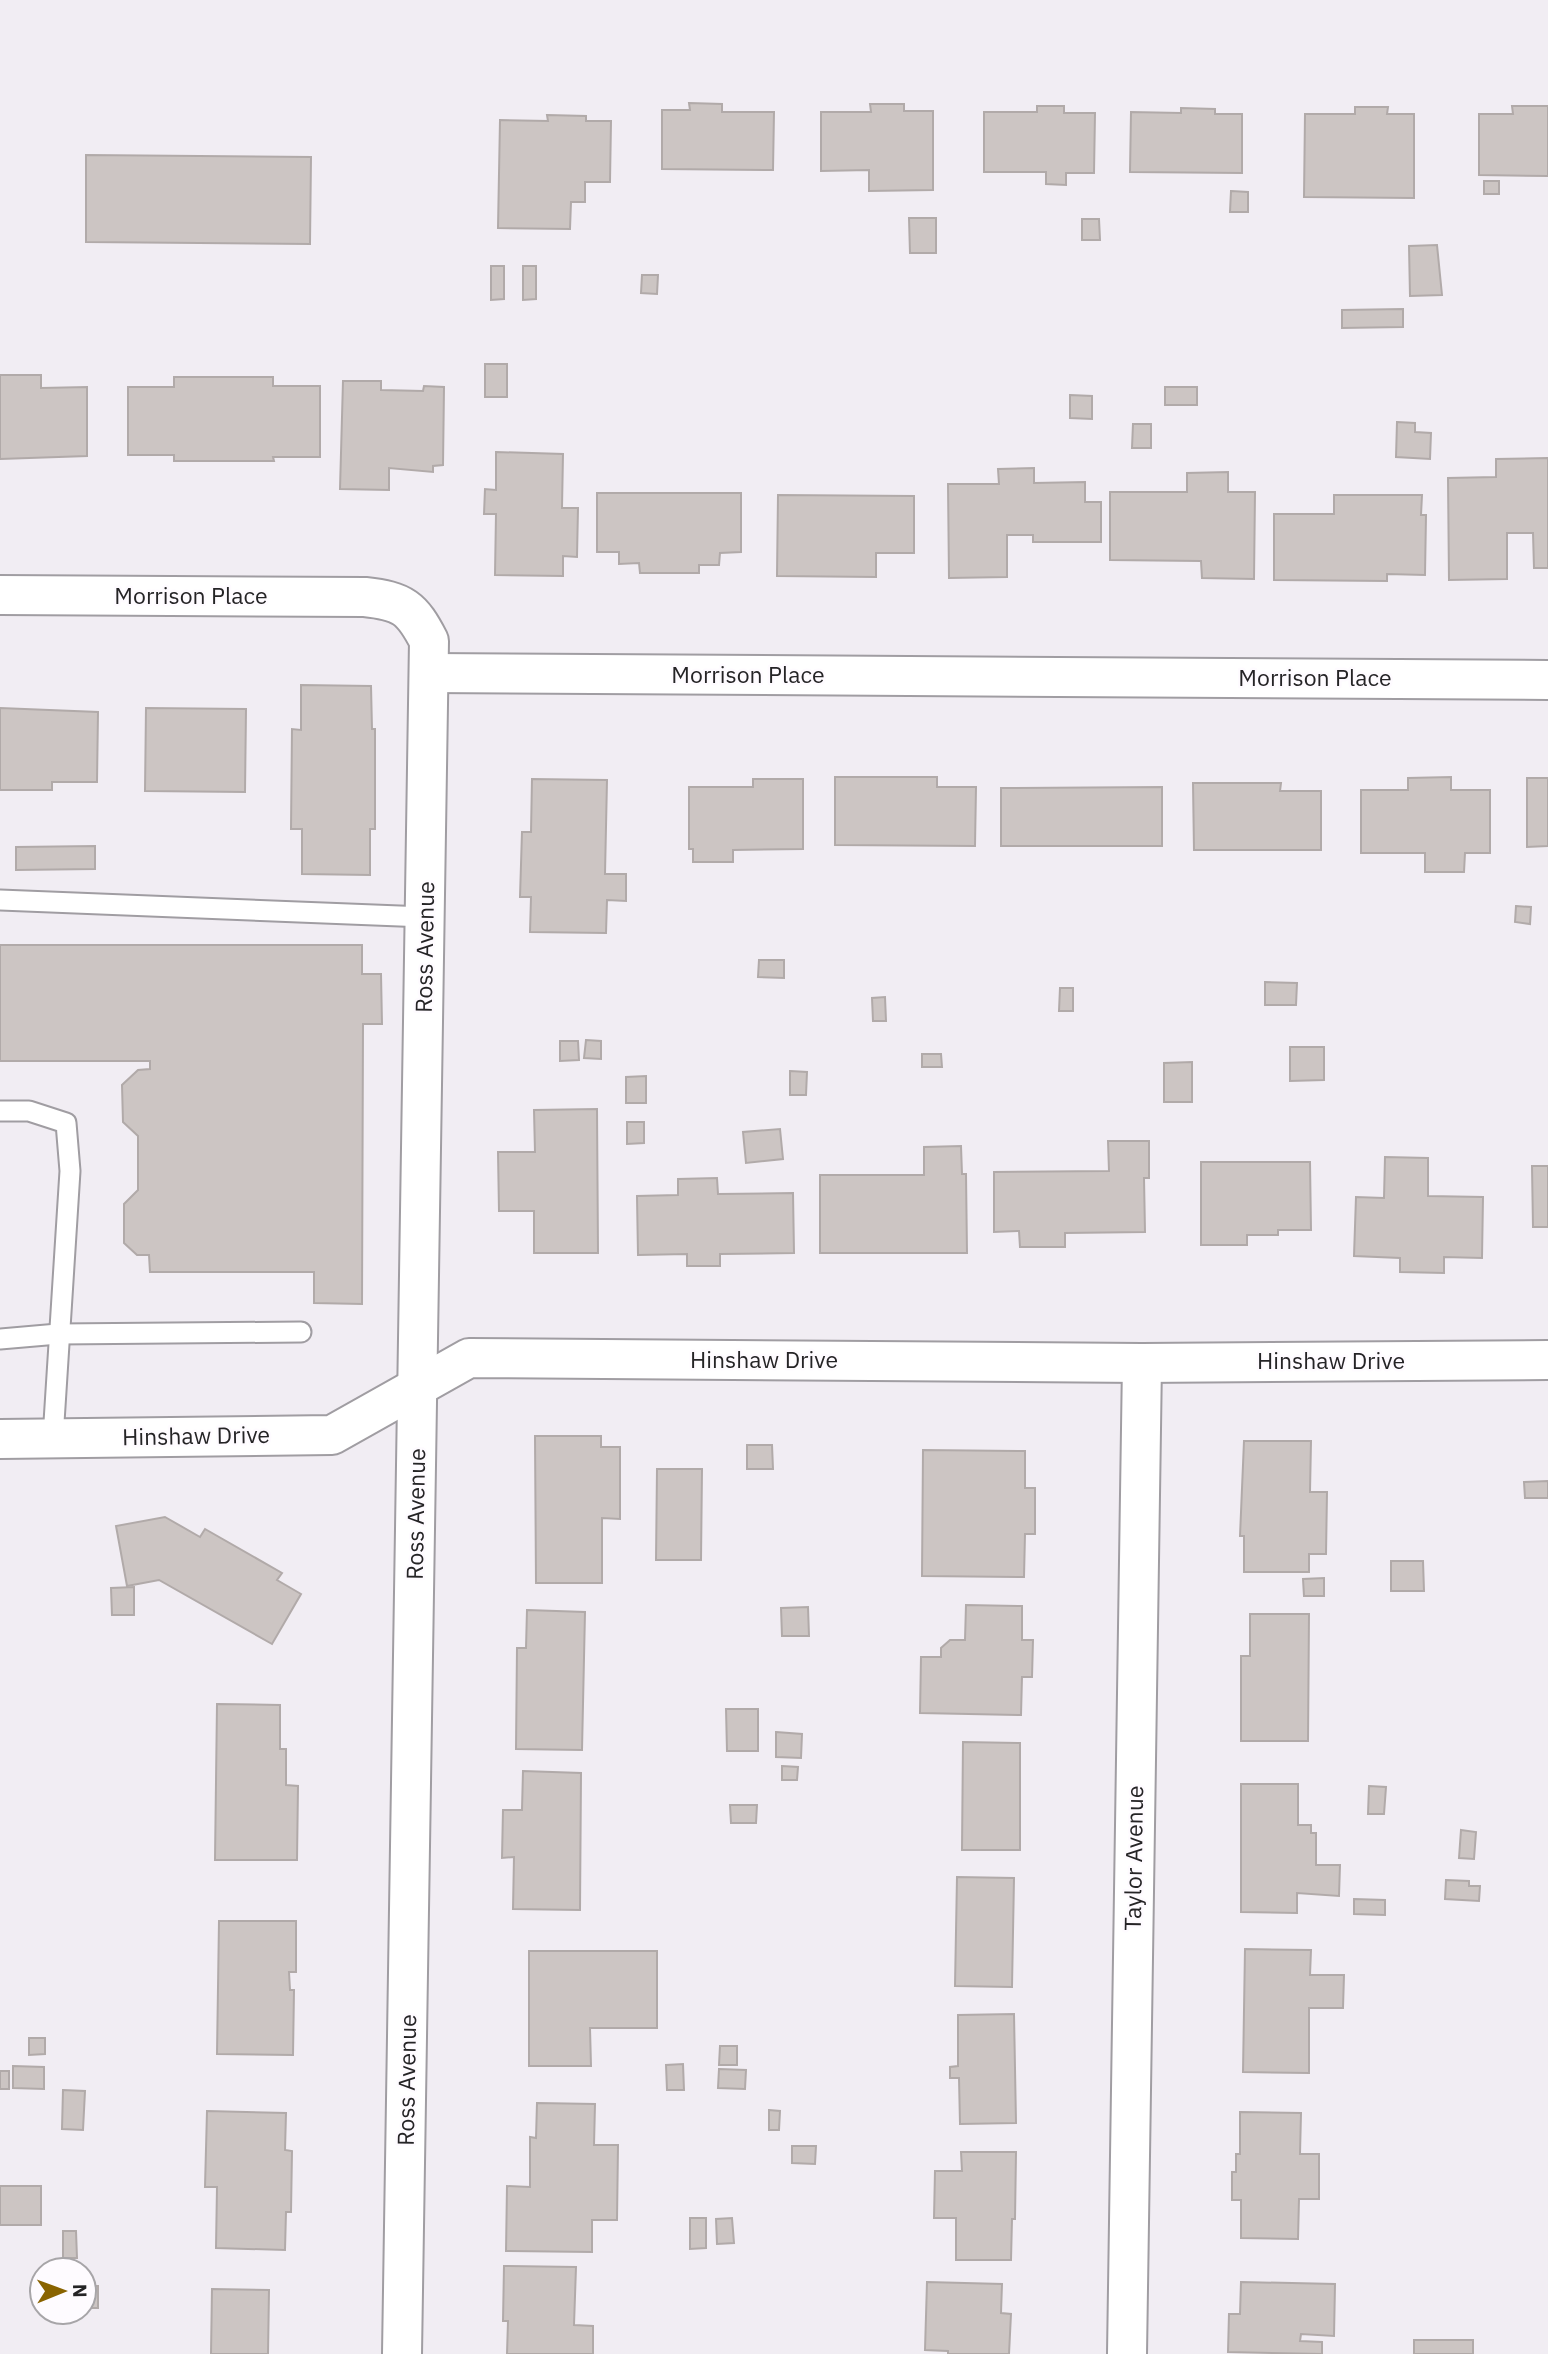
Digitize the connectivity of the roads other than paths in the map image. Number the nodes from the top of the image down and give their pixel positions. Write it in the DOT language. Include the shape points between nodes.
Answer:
graph roads {
  1 [pos="0,595"];
  2 [pos="429,673"];
  3 [pos="1548,680"];
  4 [pos="0,900"];
  5 [pos="425,917"];
  6 [pos="0,1111"];
  7 [pos="301,1332"];
  8 [pos="58,1334"];
  9 [pos="0,1339"];
  10 [pos="1548,1360"];
  11 [pos="1142,1363"];
  12 [pos="418,1387"];
  13 [pos="53,1438"];
  14 [pos="0,1439"];
  15 [pos="402,2354"];
  16 [pos="1126,2354"];
  1 -- 2 [label="street, Morrison Place" via="393,600 415,615 429,641"];
  2 -- 3 [label="street, Morrison Place"];
  2 -- 5 [label="street, Ross Avenue"];
  4 -- 5 [label="lane"];
  5 -- 12 [label="street, Ross Avenue"];
  6 -- 8 [label="lane" via="29,1111 66,1123 70,1171"];
  7 -- 8 [label="lane"];
  8 -- 9 [label="lane"];
  8 -- 13 [label="lane"];
  10 -- 11 [label="street, Hinshaw Drive"];
  11 -- 12 [label="street, Hinshaw Drive" via="470,1358"];
  11 -- 16 [label="street, Taylor Avenue"];
  12 -- 13 [label="street, Hinshaw Drive" via="331,1435"];
  12 -- 15 [label="street, Ross Avenue"];
  13 -- 14 [label="street, Hinshaw Drive"];
}
